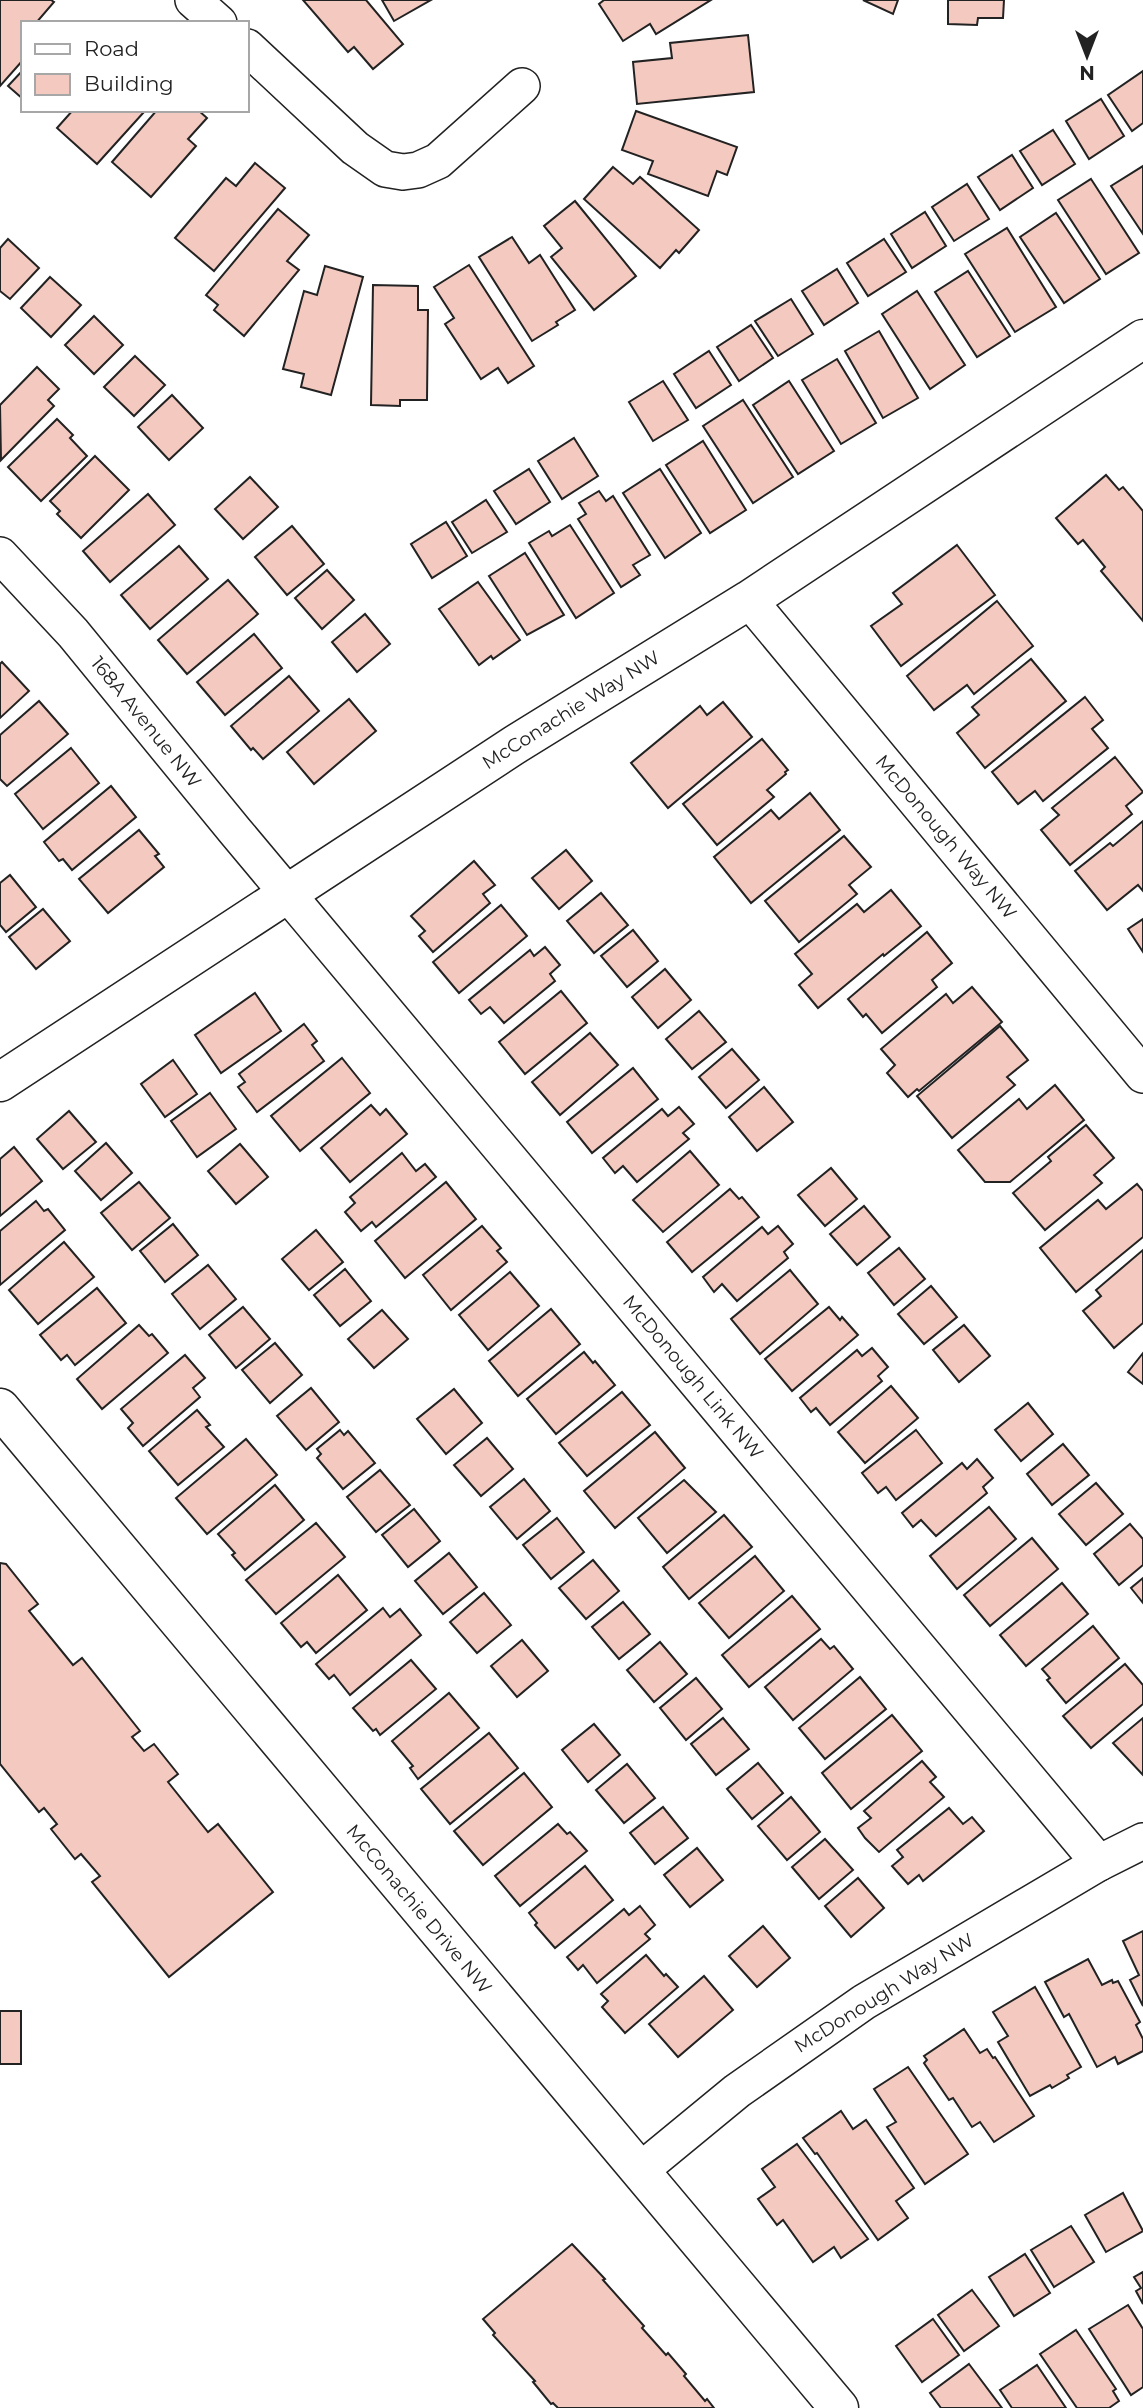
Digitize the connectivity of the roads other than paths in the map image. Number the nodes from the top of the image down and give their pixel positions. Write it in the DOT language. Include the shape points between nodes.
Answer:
graph roads {
  1 [pos="194,0"];
  2 [pos="217,21"];
  3 [pos="248,48"];
  4 [pos="522,86"];
  5 [pos="1143,339"];
  6 [pos="0,555"];
  7 [pos="749,600"];
  8 [pos="288,892"];
  9 [pos="1143,1075"];
  10 [pos="0,1082"];
  11 [pos="0,1408"];
  12 [pos="1143,1842"];
  13 [pos="1099,1863"];
  14 [pos="641,2170"];
  15 [pos="839,2408"];
  1 -- 2 [label="street"];
  3 -- 4 [label="street" via="355,148 385,169 403,172 438,161"];
  5 -- 7 [label="street, McConachie Way NW"];
  6 -- 8 [label="street, 168A Avenue NW" via="73,633"];
  7 -- 8 [label="street, McConachie Way NW"];
  7 -- 9 [label="street, McDonough Way NW"];
  8 -- 10 [label="street, McConachie Way NW"];
  8 -- 13 [label="street, McDonough Link NW"];
  11 -- 14 [label="street, McConachie Drive NW"];
  12 -- 13 [label="street, McDonough Way NW"];
  13 -- 14 [label="street, McDonough Way NW" via="864,2002 737,2091"];
  14 -- 15 [label="street, McConachie Drive NW"];
}
